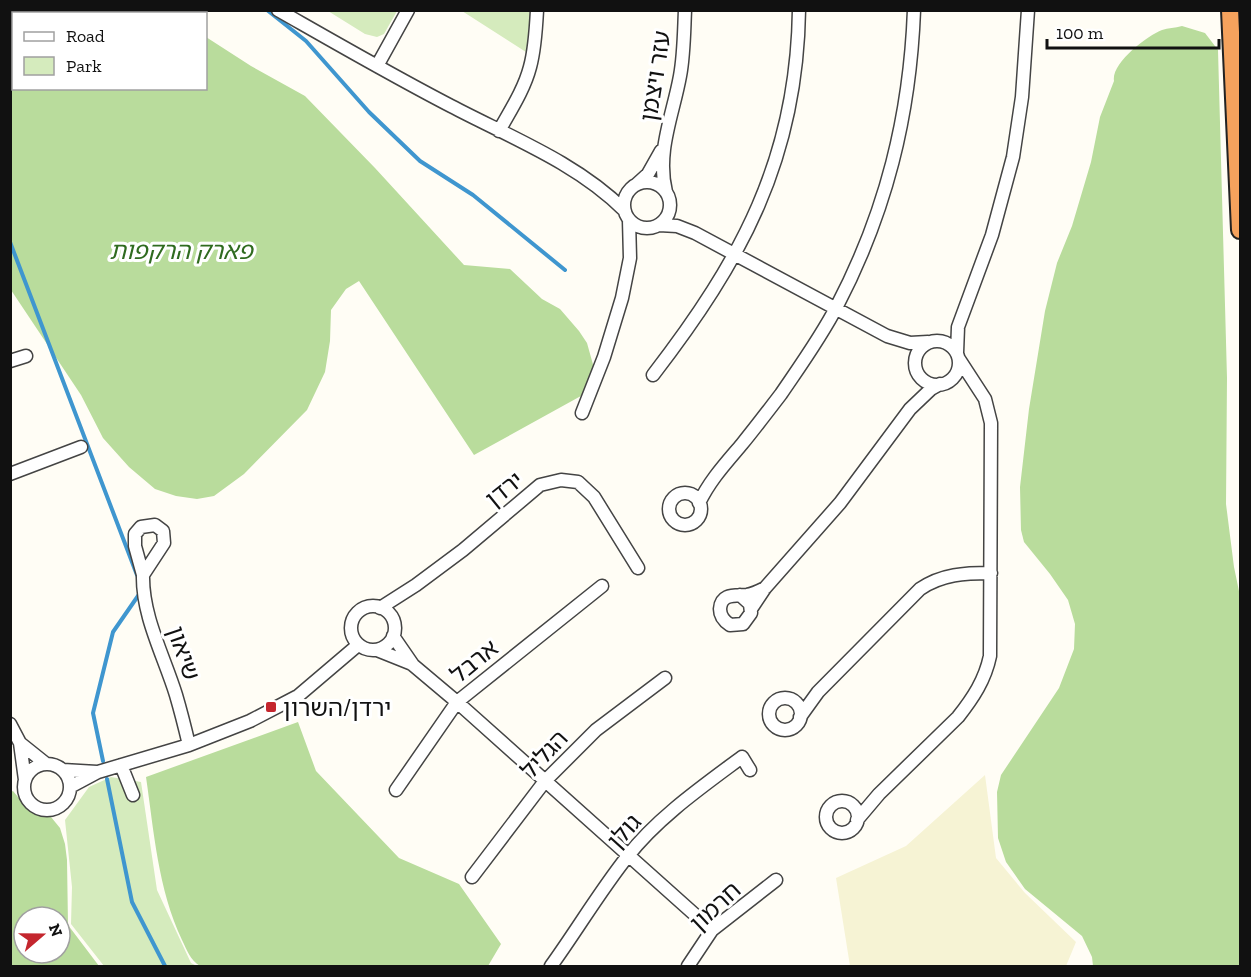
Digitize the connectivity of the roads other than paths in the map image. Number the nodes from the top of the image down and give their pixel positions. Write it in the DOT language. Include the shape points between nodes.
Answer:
graph roads {
  1 [pos="278,10"];
  2 [pos="408,10"];
  3 [pos="537,10"];
  4 [pos="685,10"];
  5 [pos="799,10"];
  6 [pos="1017,10"];
  7 [pos="1028,10"];
  8 [pos="1230,10"];
  9 [pos="913,12"];
  10 [pos="1027,34"];
  11 [pos="377,66"];
  12 [pos="500,131"];
  13 [pos="663,148"];
  14 [pos="597,185"];
  15 [pos="634,186"];
  16 [pos="666,192"];
  17 [pos="670,206"];
  18 [pos="627,215"];
  19 [pos="654,227"];
  20 [pos="1240,230"];
  21 [pos="695,233"];
  22 [pos="735,254"];
  23 [pos="630,258"];
  24 [pos="968,299"];
  25 [pos="836,309"];
  26 [pos="887,336"];
  27 [pos="932,341"];
  28 [pos="26,356"];
  29 [pos="958,356"];
  30 [pos="10,361"];
  31 [pos="917,369"];
  32 [pos="653,375"];
  33 [pos="943,383"];
  34 [pos="987,404"];
  35 [pos="908,412"];
  36 [pos="582,413"];
  37 [pos="81,447"];
  38 [pos="10,474"];
  39 [pos="713,477"];
  40 [pos="685,493"];
  41 [pos="699,503"];
  42 [pos="638,568"];
  43 [pos="991,573"];
  44 [pos="143,575"];
  45 [pos="602,586"];
  46 [pos="765,588"];
  47 [pos="408,591"];
  48 [pos="740,595"];
  49 [pos="380,608"];
  50 [pos="751,609"];
  51 [pos="394,630"];
  52 [pos="358,645"];
  53 [pos="377,650"];
  54 [pos="413,665"];
  55 [pos="665,678"];
  56 [pos="818,692"];
  57 [pos="792,700"];
  58 [pos="457,702"];
  59 [pos="800,717"];
  60 [pos="10,724"];
  61 [pos="20,743"];
  62 [pos="189,745"];
  63 [pos="45,763"];
  64 [pos="121,765"];
  65 [pos="63,770"];
  66 [pos="750,770"];
  67 [pos="98,772"];
  68 [pos="25,781"];
  69 [pos="545,781"];
  70 [pos="70,787"];
  71 [pos="396,790"];
  72 [pos="879,794"];
  73 [pos="133,795"];
  74 [pos="850,803"];
  75 [pos="857,820"];
  76 [pos="628,855"];
  77 [pos="472,877"];
  78 [pos="776,880"];
  79 [pos="712,930"];
  80 [pos="551,966"];
  81 [pos="687,966"];
  1 -- 11 [label="street"];
  2 -- 11 [label="street"];
  3 -- 12 [label="street" via="530,68"];
  4 -- 13 [label="street, עזר ויצמן" via="681,74"];
  5 -- 22 [label="street" via="794,80 780,147 761,200"];
  6 -- 10 [label="street"];
  7 -- 10 [label="street"];
  8 -- 20 [label="highway"];
  9 -- 25 [label="street" via="909,81 894,163 865,248"];
  10 -- 24 [label="street" via="1013,157 998,215"];
  11 -- 12 [label="street"];
  12 -- 14 [label="street"];
  13 -- 15 [label="street" via="648,174"];
  13 -- 16 [label="street"];
  14 -- 15 [label="street"];
  14 -- 18 [label="street"];
  15 -- 16 [label="street" via="653,183"];
  15 -- 18 [label="street" via="626,195"];
  16 -- 17 [label="street"];
  17 -- 19 [label="street" via="668,214"];
  17 -- 21 [label="street"];
  18 -- 19 [label="street" via="638,227"];
  18 -- 23 [label="street"];
  19 -- 21 [label="street" via="677,226"];
  19 -- 23 [label="street"];
  21 -- 22 [label="street"];
  22 -- 25 [label="street"];
  22 -- 32 [label="street" via="697,317"];
  23 -- 36 [label="street" via="610,338"];
  24 -- 27 [label="street" via="946,334"];
  24 -- 29 [label="street" via="958,327"];
  25 -- 26 [label="street"];
  25 -- 39 [label="street" via="768,411"];
  26 -- 27 [label="street" via="910,343"];
  26 -- 31 [label="street"];
  27 -- 29 [label="street" via="950,345"];
  27 -- 31 [label="street" via="918,353"];
  28 -- 30 [label="street"];
  29 -- 33 [label="street" via="958,371"];
  29 -- 34 [label="street"];
  31 -- 33 [label="street" via="929,383"];
  31 -- 35 [label="street" via="917,386"];
  33 -- 34 [label="street" via="955,382 974,389"];
  33 -- 35 [label="street" via="922,396"];
  34 -- 43 [label="street"];
  35 -- 46 [label="street" via="834,511"];
  37 -- 38 [label="street"];
  39 -- 40 [label="street"];
  39 -- 41 [label="street"];
  40 -- 41 [label="street"];
  40 -- 41 [label="street" via="676,495 671,502 669,510 675,521 683,525 692,523 699,516"];
  42 -- 47 [label="street, ירדן" via="594,497 578,482 561,480 540,485"];
  43 -- 56 [label="street" via="950,575 920,589"];
  43 -- 72 [label="street" via="990,656 978,689 958,717"];
  44 -- 62 [label="street, שיאון" via="142,590"];
  45 -- 58 [label="street, ארבל"];
  46 -- 48 [label="street"];
  46 -- 50 [label="street"];
  47 -- 49 [label="street, ירדן"];
  47 -- 51 [label="street, ירדן"];
  48 -- 50 [label="street" via="748,600"];
  48 -- 50 [label="street" via="724,600 720,612 723,620 734,626 743,624 750,618"];
  49 -- 51 [label="street" via="388,613"];
  49 -- 52 [label="street" via="370,606 355,614 351,632"];
  51 -- 53 [label="street" via="386,646"];
  51 -- 54 [label="street"];
  52 -- 53 [label="street"];
  52 -- 62 [label="street" via="298,696 250,721"];
  53 -- 54 [label="street"];
  54 -- 58 [label="street"];
  55 -- 69 [label="street, הגליל" via="596,730"];
  56 -- 57 [label="street"];
  56 -- 59 [label="street"];
  57 -- 59 [label="street" via="800,708"];
  57 -- 59 [label="street" via="773,703 770,719 779,729 788,729"];
  58 -- 69 [label="street"];
  58 -- 71 [label="street, ארבל"];
  60 -- 61 [label="street"];
  61 -- 63 [label="street"];
  61 -- 68 [label="street"];
  62 -- 64 [label="street"];
  63 -- 65 [label="street"];
  63 -- 68 [label="street" via="33,768"];
  64 -- 67 [label="street"];
  64 -- 73 [label="street"];
  65 -- 67 [label="street"];
  65 -- 70 [label="street"];
  66 -- 76 [label="street, גולן" via="742,758 691,794"];
  67 -- 70 [label="street"];
  68 -- 70 [label="street" via="26,796 43,810 64,803"];
  69 -- 76 [label="street"];
  69 -- 77 [label="street, הגליל"];
  72 -- 74 [label="street"];
  72 -- 75 [label="street"];
  74 -- 75 [label="street"];
  74 -- 75 [label="street" via="834,803 828,810 827,822 836,831 845,832"];
  76 -- 79 [label="street"];
  76 -- 80 [label="street, גולן"];
  78 -- 79 [label="street, חרמון"];
  79 -- 81 [label="street, חרמון"];
}
